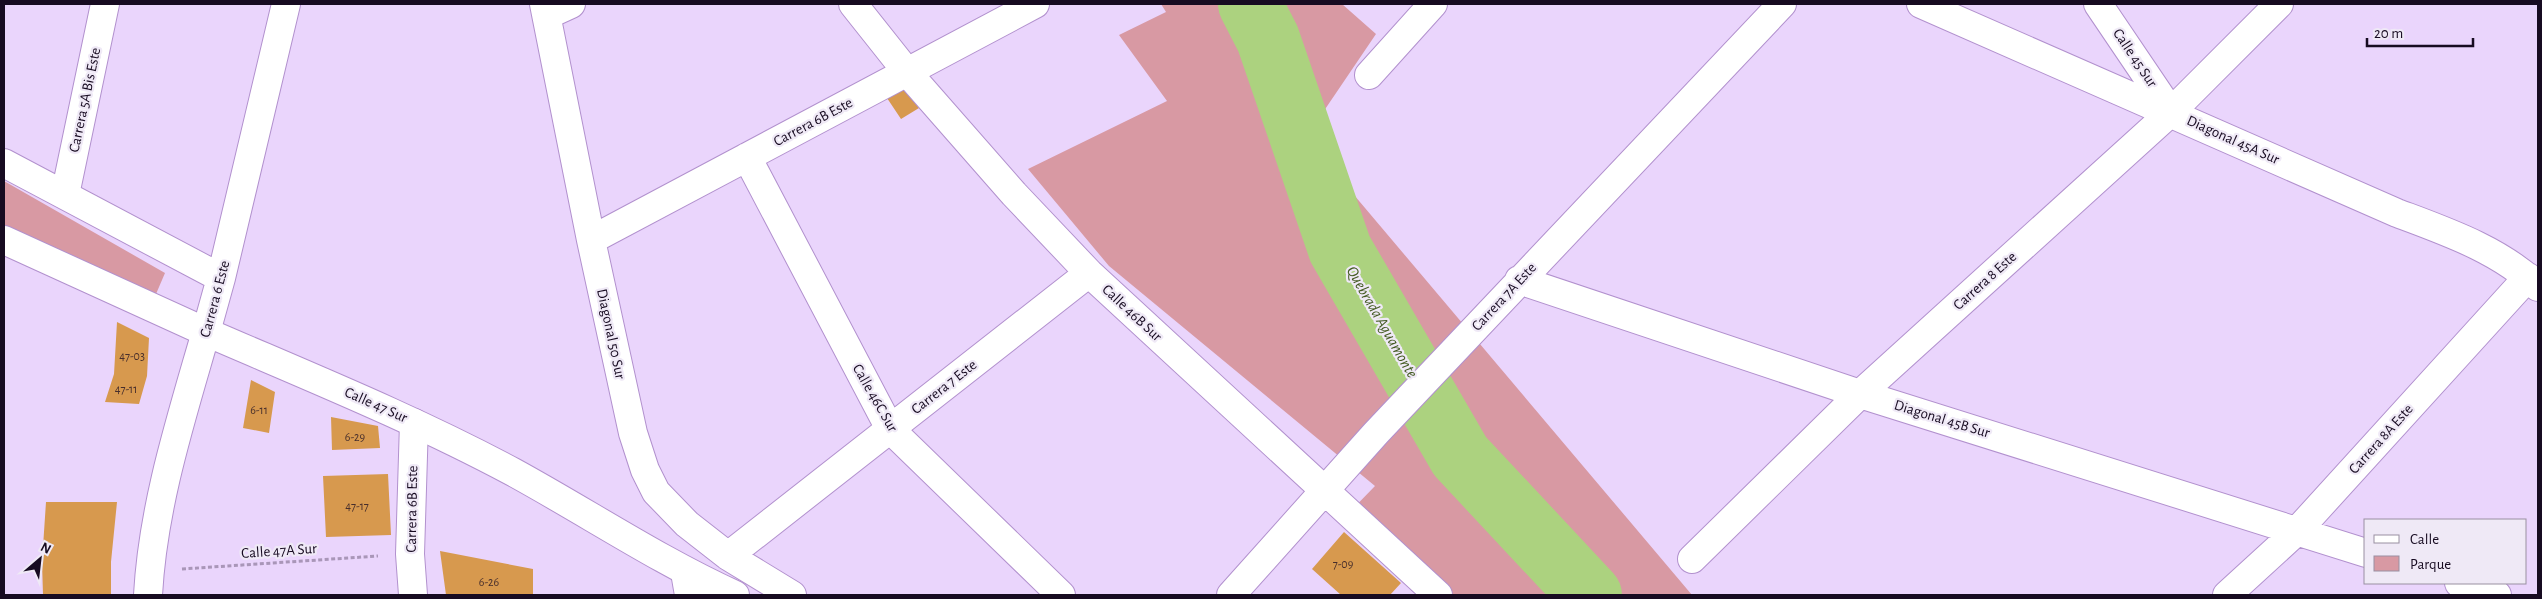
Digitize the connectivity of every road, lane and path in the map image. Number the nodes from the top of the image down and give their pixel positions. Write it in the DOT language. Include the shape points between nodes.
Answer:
graph roads {
  1 [pos="106,4"];
  2 [pos="286,4"];
  3 [pos="853,4"];
  4 [pos="1035,4"];
  5 [pos="1434,4"];
  6 [pos="1782,4"];
  7 [pos="1921,4"];
  8 [pos="2098,4"];
  9 [pos="2279,4"];
  10 [pos="554,8"];
  11 [pos="907,72"];
  12 [pos="1369,75"];
  13 [pos="2171,112"];
  14 [pos="747,157"];
  15 [pos="4,163"];
  16 [pos="65,196"];
  17 [pos="4,240"];
  18 [pos="591,240"];
  19 [pos="1089,273"];
  20 [pos="222,278"];
  21 [pos="1519,280"];
  22 [pos="2533,282"];
  23 [pos="206,332"];
  24 [pos="1860,394"];
  25 [pos="414,423"];
  26 [pos="890,429"];
  27 [pos="1325,490"];
  28 [pos="2297,530"];
  29 [pos="2364,552"];
  30 [pos="410,554"];
  31 [pos="728,556"];
  32 [pos="1692,559"];
  33 [pos="149,583"];
  34 [pos="687,584"];
  35 [pos="2461,584"];
  36 [pos="413,595"];
  37 [pos="736,595"];
  38 [pos="792,595"];
  39 [pos="1061,595"];
  40 [pos="1231,595"];
  41 [pos="1438,595"];
  42 [pos="2227,595"];
  43 [pos="2497,595"];
  1 -- 16 [label="street, Carrera 5A Bis Este"];
  2 -- 20 [label="street, Carrera 6 Este"];
  3 -- 11 [label="street, Calle 46B Sur"];
  4 -- 11 [label="street, Carrera 6B Este"];
  5 -- 12 [label="street"];
  6 -- 21 [label="street, Carrera 7A Este"];
  7 -- 13 [label="street, Diagonal 45A Sur"];
  8 -- 13 [label="street, Calle 45 Sur"];
  9 -- 13 [label="street, Carrera 8 Este"];
  10 -- 18 [label="street, Diagonal 50 Sur"];
  11 -- 14 [label="street, Carrera 6B Este"];
  11 -- 19 [label="street, Calle 46B Sur" via="1014,194"];
  13 -- 22 [label="street, Diagonal 45A Sur" via="2397,213 2464,238"];
  13 -- 24 [label="street, Carrera 8 Este"];
  14 -- 18 [label="street, Carrera 6B Este"];
  14 -- 26 [label="street, Calle 46C Sur"];
  15 -- 16 [label="street"];
  16 -- 20 [label="street"];
  17 -- 23 [label="street, Calle 47 Sur"];
  18 -- 31 [label="street, Diagonal 50 Sur" via="633,434 645,470 656,492 672,510"];
  19 -- 26 [label="street, Carrera 7 Este"];
  19 -- 27 [label="street, Calle 46B Sur"];
  20 -- 23 [label="street, Carrera 6 Este"];
  21 -- 24 [label="street, Diagonal 45B Sur"];
  21 -- 27 [label="street, Carrera 7A Este"];
  22 -- 28 [label="street, Carrera 8A Este"];
  23 -- 25 [label="street, Calle 47 Sur"];
  23 -- 33 [label="street, Carrera 6 Este" via="167,466"];
  24 -- 28 [label="street, Diagonal 45B Sur"];
  24 -- 32 [label="street, Carrera 8 Este"];
  25 -- 30 [label="street, Carrera 6B Este"];
  25 -- 34 [label="street, Calle 47 Sur" via="537,486"];
  26 -- 31 [label="street, Carrera 7 Este"];
  26 -- 39 [label="street, Calle 46C Sur"];
  27 -- 40 [label="street, Carrera 7A Este"];
  27 -- 41 [label="street, Calle 46B Sur"];
  28 -- 29 [label="street, Diagonal 45B Sur"];
  28 -- 42 [label="street, Carrera 8A Este"];
  30 -- 33 [label="path, Calle 47A Sur"];
  30 -- 36 [label="street, Carrera 6B Este"];
  31 -- 38 [label="street, Diagonal 50 Sur"];
  34 -- 37 [label="street, Calle 47 Sur"];
  35 -- 43 [label="street"];
}
